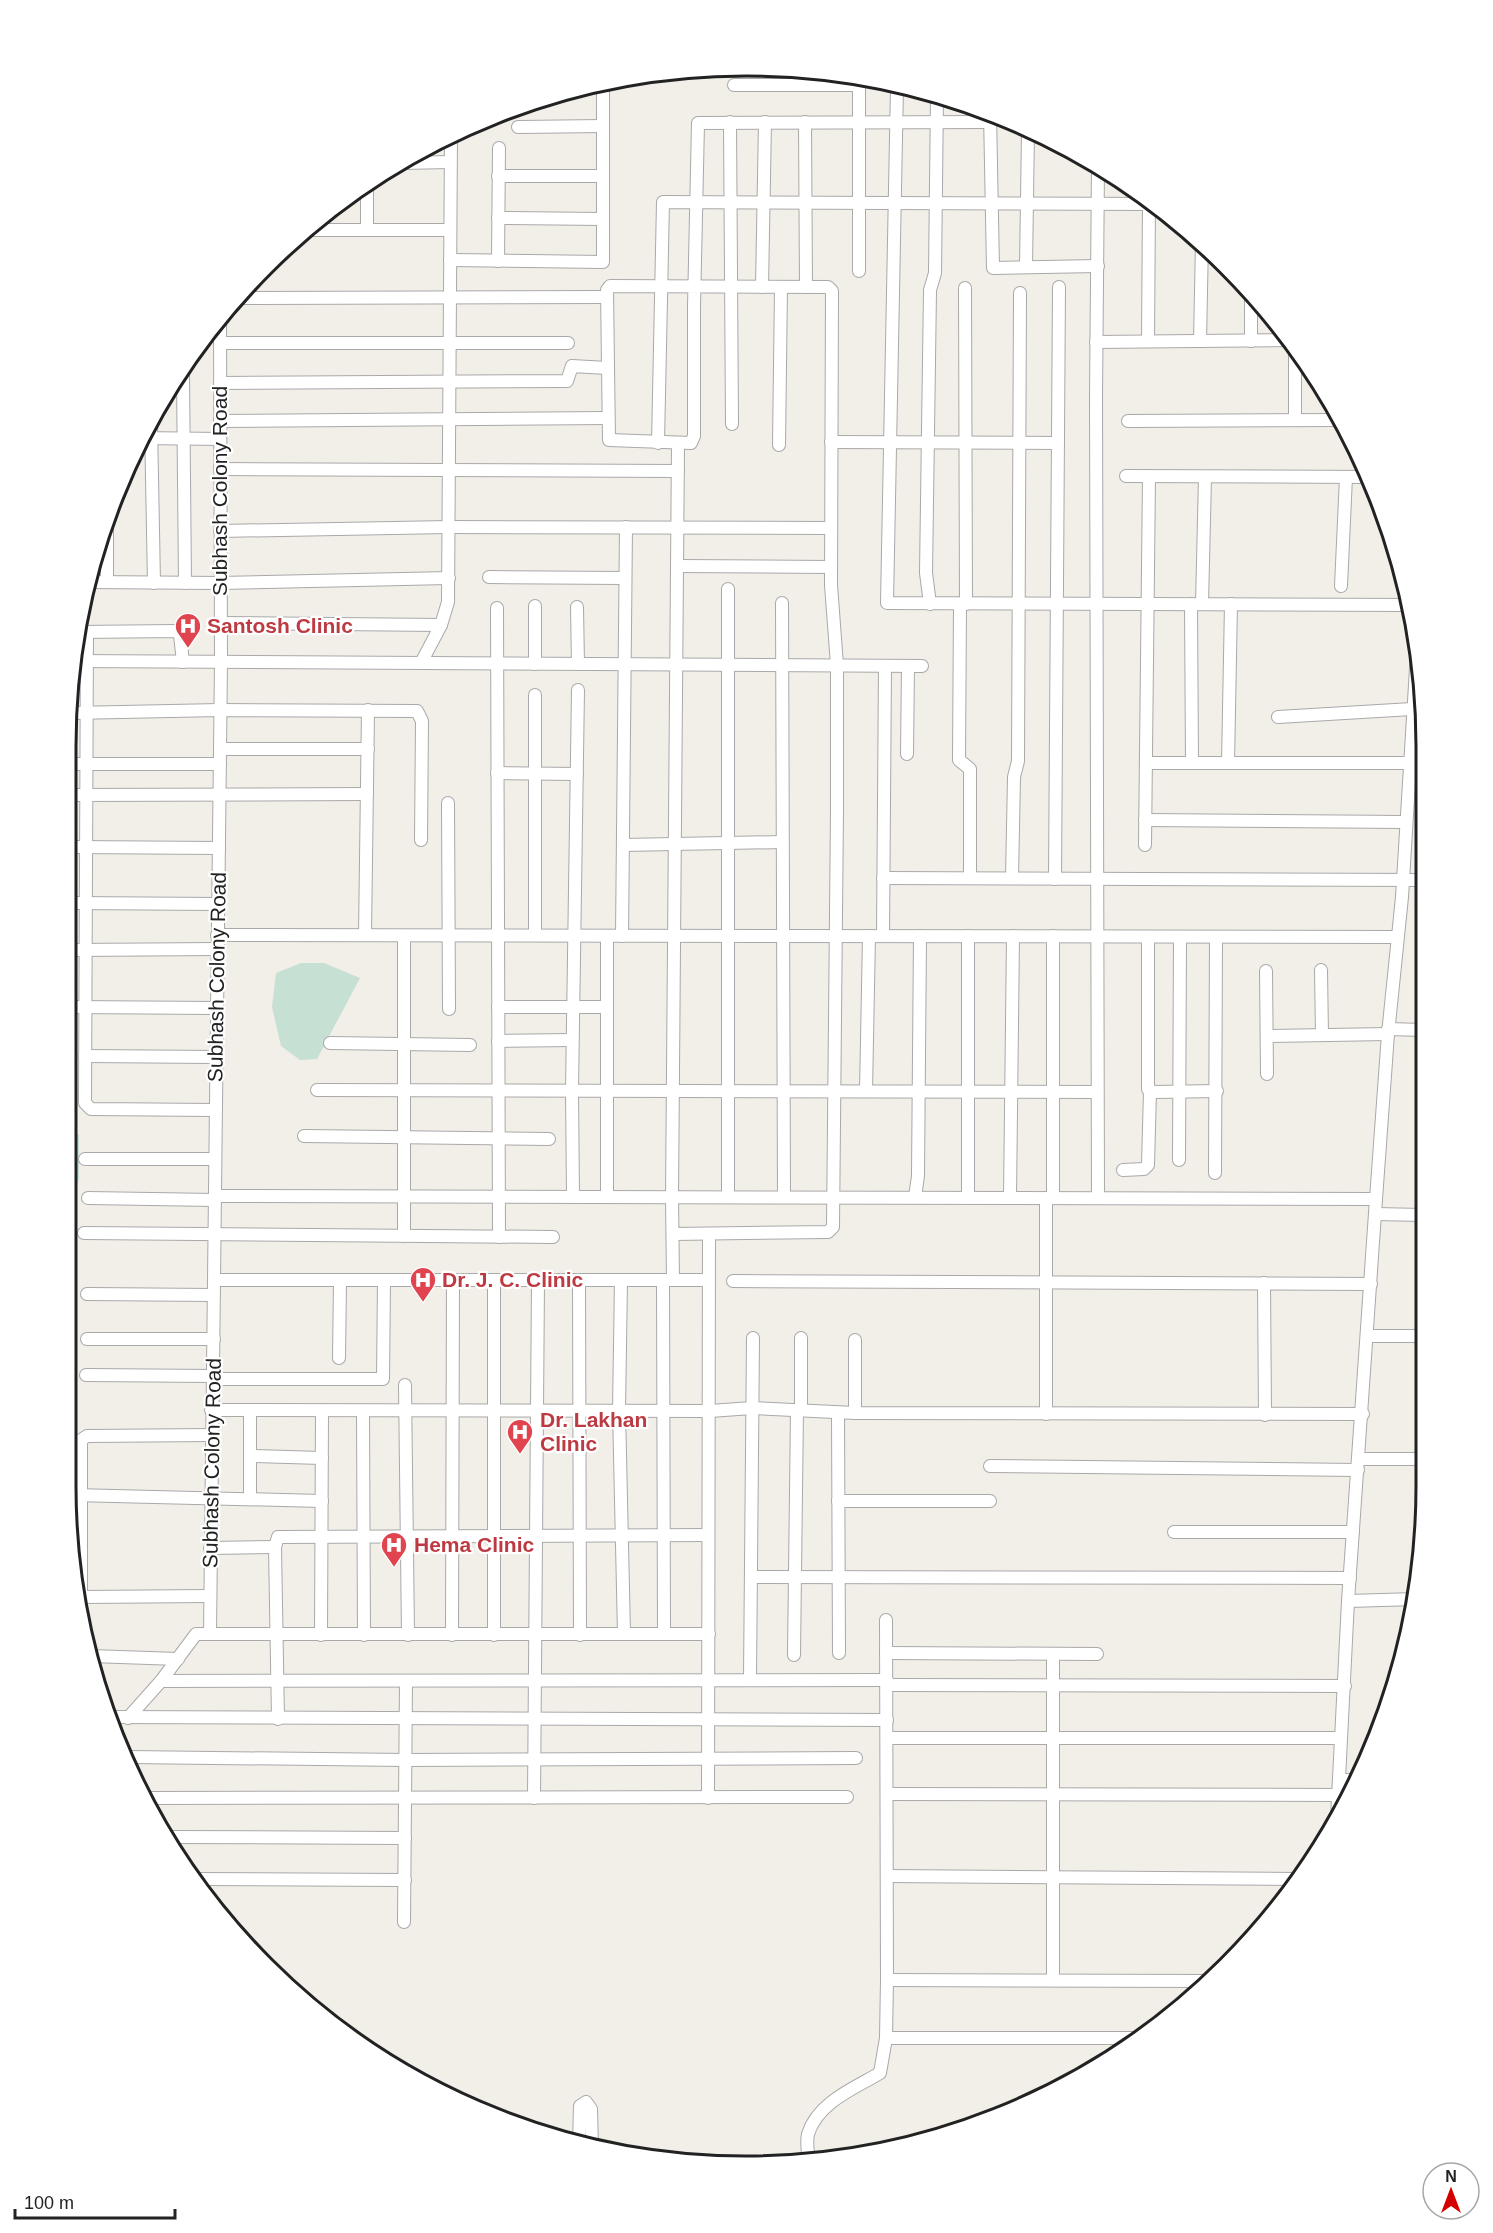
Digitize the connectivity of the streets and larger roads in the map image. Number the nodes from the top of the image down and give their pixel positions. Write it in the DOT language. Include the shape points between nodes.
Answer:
graph roads {
  1 [pos="832,82"];
  2 [pos="734,85"];
  3 [pos="859,86"];
  4 [pos="603,92"];
  5 [pos="897,94"];
  6 [pos="937,104"];
  7 [pos="979,119"];
  8 [pos="730,122"];
  9 [pos="765,122"];
  10 [pos="805,122"];
  11 [pos="859,122"];
  12 [pos="896,122"];
  13 [pos="937,122"];
  14 [pos="990,123"];
  15 [pos="603,126"];
  16 [pos="518,127"];
  17 [pos="1028,139"];
  18 [pos="451,146"];
  19 [pos="499,148"];
  20 [pos="450,162"];
  21 [pos="418,163"];
  22 [pos="498,176"];
  23 [pos="603,176"];
  24 [pos="1098,176"];
  25 [pos="367,194"];
  26 [pos="695,202"];
  27 [pos="732,202"];
  28 [pos="764,202"];
  29 [pos="807,203"];
  30 [pos="859,203"];
  31 [pos="894,203"];
  32 [pos="935,203"];
  33 [pos="991,203"];
  34 [pos="1028,203"];
  35 [pos="1138,203"];
  36 [pos="1098,204"];
  37 [pos="1150,212"];
  38 [pos="498,218"];
  39 [pos="603,219"];
  40 [pos="321,230"];
  41 [pos="367,230"];
  42 [pos="450,230"];
  43 [pos="1202,256"];
  44 [pos="450,260"];
  45 [pos="498,261"];
  46 [pos="1098,266"];
  47 [pos="1026,267"];
  48 [pos="859,271"];
  49 [pos="661,286"];
  50 [pos="695,286"];
  51 [pos="732,287"];
  52 [pos="762,287"];
  53 [pos="781,287"];
  54 [pos="806,287"];
  55 [pos="1059,287"];
  56 [pos="965,288"];
  57 [pos="1020,293"];
  58 [pos="449,296"];
  59 [pos="607,297"];
  60 [pos="250,298"];
  61 [pos="1251,306"];
  62 [pos="220,333"];
  63 [pos="1279,340"];
  64 [pos="1148,341"];
  65 [pos="1200,341"];
  66 [pos="1251,341"];
  67 [pos="1096,342"];
  68 [pos="220,343"];
  69 [pos="449,343"];
  70 [pos="568,343"];
  71 [pos="1295,362"];
  72 [pos="607,368"];
  73 [pos="183,383"];
  74 [pos="220,383"];
  75 [pos="449,383"];
  76 [pos="607,418"];
  77 [pos="448,419"];
  78 [pos="1295,420"];
  79 [pos="1331,420"];
  80 [pos="220,421"];
  81 [pos="1128,421"];
  82 [pos="732,424"];
  83 [pos="152,439"];
  84 [pos="184,439"];
  85 [pos="220,439"];
  86 [pos="831,442"];
  87 [pos="658,443"];
  88 [pos="678,443"];
  89 [pos="890,443"];
  90 [pos="1019,443"];
  91 [pos="1058,443"];
  92 [pos="928,444"];
  93 [pos="966,444"];
  94 [pos="779,445"];
  95 [pos="147,449"];
  96 [pos="220,469"];
  97 [pos="449,470"];
  98 [pos="678,471"];
  99 [pos="1126,477"];
  100 [pos="1149,477"];
  101 [pos="1205,477"];
  102 [pos="1346,477"];
  103 [pos="1359,477"];
  104 [pos="449,527"];
  105 [pos="626,527"];
  106 [pos="678,528"];
  107 [pos="831,528"];
  108 [pos="220,531"];
  109 [pos="107,547"];
  110 [pos="677,566"];
  111 [pos="831,567"];
  112 [pos="489,577"];
  113 [pos="448,578"];
  114 [pos="624,578"];
  115 [pos="97,582"];
  116 [pos="107,582"];
  117 [pos="154,583"];
  118 [pos="185,583"];
  119 [pos="220,583"];
  120 [pos="1341,586"];
  121 [pos="728,589"];
  122 [pos="782,603"];
  123 [pos="930,603"];
  124 [pos="963,603"];
  125 [pos="1019,604"];
  126 [pos="1057,604"];
  127 [pos="1097,604"];
  128 [pos="1149,604"];
  129 [pos="1196,604"];
  130 [pos="1231,604"];
  131 [pos="1401,605"];
  132 [pos="535,606"];
  133 [pos="577,607"];
  134 [pos="497,608"];
  135 [pos="221,623"];
  136 [pos="441,625"];
  137 [pos="86,632"];
  138 [pos="84,647"];
  139 [pos="82,661"];
  140 [pos="86,661"];
  141 [pos="183,662"];
  142 [pos="221,662"];
  143 [pos="421,663"];
  144 [pos="497,663"];
  145 [pos="535,664"];
  146 [pos="578,664"];
  147 [pos="624,664"];
  148 [pos="676,664"];
  149 [pos="728,665"];
  150 [pos="782,665"];
  151 [pos="837,665"];
  152 [pos="885,666"];
  153 [pos="908,666"];
  154 [pos="922,666"];
  155 [pos="578,690"];
  156 [pos="535,695"];
  157 [pos="1415,701"];
  158 [pos="1412,709"];
  159 [pos="220,710"];
  160 [pos="368,710"];
  161 [pos="78,713"];
  162 [pos="86,713"];
  163 [pos="1278,717"];
  164 [pos="220,749"];
  165 [pos="368,749"];
  166 [pos="907,754"];
  167 [pos="1146,763"];
  168 [pos="1191,763"];
  169 [pos="1228,763"];
  170 [pos="76,764"];
  171 [pos="86,764"];
  172 [pos="220,764"];
  173 [pos="1409,767"];
  174 [pos="1416,769"];
  175 [pos="497,773"];
  176 [pos="535,773"];
  177 [pos="578,774"];
  178 [pos="219,794"];
  179 [pos="367,794"];
  180 [pos="76,795"];
  181 [pos="85,795"];
  182 [pos="448,802"];
  183 [pos="1146,820"];
  184 [pos="1406,822"];
  185 [pos="421,840"];
  186 [pos="782,842"];
  187 [pos="622,844"];
  188 [pos="675,845"];
  189 [pos="729,845"];
  190 [pos="1145,845"];
  191 [pos="78,847"];
  192 [pos="219,848"];
  193 [pos="883,878"];
  194 [pos="970,878"];
  195 [pos="1012,878"];
  196 [pos="1055,879"];
  197 [pos="1099,879"];
  198 [pos="1403,880"];
  199 [pos="1416,880"];
  200 [pos="78,903"];
  201 [pos="218,904"];
  202 [pos="217,935"];
  203 [pos="365,935"];
  204 [pos="449,935"];
  205 [pos="498,935"];
  206 [pos="535,935"];
  207 [pos="404,936"];
  208 [pos="574,936"];
  209 [pos="607,936"];
  210 [pos="622,936"];
  211 [pos="675,936"];
  212 [pos="729,936"];
  213 [pos="785,936"];
  214 [pos="835,936"];
  215 [pos="869,936"];
  216 [pos="883,936"];
  217 [pos="920,936"];
  218 [pos="968,936"];
  219 [pos="1013,936"];
  220 [pos="1053,936"];
  221 [pos="1099,937"];
  222 [pos="1148,937"];
  223 [pos="1180,937"];
  224 [pos="1216,937"];
  225 [pos="1397,937"];
  226 [pos="78,950"];
  227 [pos="217,950"];
  228 [pos="1321,970"];
  229 [pos="1266,971"];
  230 [pos="78,1007"];
  231 [pos="498,1007"];
  232 [pos="573,1007"];
  233 [pos="607,1007"];
  234 [pos="216,1008"];
  235 [pos="449,1009"];
  236 [pos="1416,1030"];
  237 [pos="1388,1032"];
  238 [pos="1322,1035"];
  239 [pos="1268,1036"];
  240 [pos="572,1040"];
  241 [pos="498,1041"];
  242 [pos="330,1043"];
  243 [pos="404,1044"];
  244 [pos="470,1045"];
  245 [pos="85,1056"];
  246 [pos="215,1057"];
  247 [pos="1267,1074"];
  248 [pos="316,1090"];
  249 [pos="404,1090"];
  250 [pos="572,1090"];
  251 [pos="498,1091"];
  252 [pos="607,1091"];
  253 [pos="674,1091"];
  254 [pos="729,1091"];
  255 [pos="785,1091"];
  256 [pos="835,1091"];
  257 [pos="866,1091"];
  258 [pos="919,1091"];
  259 [pos="1150,1091"];
  260 [pos="1179,1091"];
  261 [pos="1217,1091"];
  262 [pos="967,1092"];
  263 [pos="1010,1092"];
  264 [pos="1052,1092"];
  265 [pos="1097,1092"];
  266 [pos="215,1110"];
  267 [pos="304,1136"];
  268 [pos="404,1137"];
  269 [pos="498,1138"];
  270 [pos="549,1139"];
  271 [pos="85,1159"];
  272 [pos="215,1159"];
  273 [pos="1179,1160"];
  274 [pos="1123,1170"];
  275 [pos="1215,1173"];
  276 [pos="404,1196"];
  277 [pos="499,1196"];
  278 [pos="573,1196"];
  279 [pos="607,1197"];
  280 [pos="672,1197"];
  281 [pos="728,1197"];
  282 [pos="783,1197"];
  283 [pos="835,1197"];
  284 [pos="915,1197"];
  285 [pos="88,1198"];
  286 [pos="215,1198"];
  287 [pos="968,1198"];
  288 [pos="1010,1198"];
  289 [pos="1049,1198"];
  290 [pos="1098,1198"];
  291 [pos="1376,1199"];
  292 [pos="1375,1214"];
  293 [pos="1416,1215"];
  294 [pos="84,1233"];
  295 [pos="214,1234"];
  296 [pos="673,1234"];
  297 [pos="709,1234"];
  298 [pos="404,1236"];
  299 [pos="499,1237"];
  300 [pos="553,1237"];
  301 [pos="214,1280"];
  302 [pos="340,1280"];
  303 [pos="621,1280"];
  304 [pos="668,1280"];
  305 [pos="709,1280"];
  306 [pos="384,1281"];
  307 [pos="453,1281"];
  308 [pos="494,1281"];
  309 [pos="538,1281"];
  310 [pos="579,1281"];
  311 [pos="733,1281"];
  312 [pos="1048,1282"];
  313 [pos="1264,1283"];
  314 [pos="1371,1284"];
  315 [pos="87,1294"];
  316 [pos="214,1296"];
  317 [pos="1368,1336"];
  318 [pos="1416,1336"];
  319 [pos="753,1338"];
  320 [pos="801,1338"];
  321 [pos="87,1339"];
  322 [pos="214,1339"];
  323 [pos="855,1340"];
  324 [pos="339,1358"];
  325 [pos="86,1375"];
  326 [pos="214,1378"];
  327 [pos="405,1385"];
  328 [pos="752,1408"];
  329 [pos="407,1409"];
  330 [pos="452,1409"];
  331 [pos="211,1410"];
  332 [pos="492,1410"];
  333 [pos="537,1410"];
  334 [pos="579,1410"];
  335 [pos="619,1410"];
  336 [pos="799,1410"];
  337 [pos="664,1411"];
  338 [pos="710,1411"];
  339 [pos="250,1412"];
  340 [pos="322,1412"];
  341 [pos="363,1412"];
  342 [pos="838,1413"];
  343 [pos="855,1413"];
  344 [pos="1046,1414"];
  345 [pos="1363,1414"];
  346 [pos="1265,1415"];
  347 [pos="211,1435"];
  348 [pos="250,1456"];
  349 [pos="322,1458"];
  350 [pos="1416,1459"];
  351 [pos="1359,1464"];
  352 [pos="990,1466"];
  353 [pos="76,1492"];
  354 [pos="76,1495"];
  355 [pos="211,1497"];
  356 [pos="250,1498"];
  357 [pos="322,1501"];
  358 [pos="990,1501"];
  359 [pos="838,1502"];
  360 [pos="1174,1532"];
  361 [pos="1353,1532"];
  362 [pos="536,1535"];
  363 [pos="579,1535"];
  364 [pos="622,1535"];
  365 [pos="664,1535"];
  366 [pos="708,1535"];
  367 [pos="322,1536"];
  368 [pos="365,1536"];
  369 [pos="408,1536"];
  370 [pos="452,1536"];
  371 [pos="493,1536"];
  372 [pos="275,1546"];
  373 [pos="210,1548"];
  374 [pos="751,1577"];
  375 [pos="794,1577"];
  376 [pos="838,1577"];
  377 [pos="1350,1578"];
  378 [pos="210,1596"];
  379 [pos="86,1597"];
  380 [pos="1407,1599"];
  381 [pos="1348,1601"];
  382 [pos="886,1620"];
  383 [pos="210,1634"];
  384 [pos="624,1634"];
  385 [pos="664,1634"];
  386 [pos="709,1634"];
  387 [pos="321,1635"];
  388 [pos="364,1635"];
  389 [pos="408,1635"];
  390 [pos="452,1635"];
  391 [pos="494,1635"];
  392 [pos="535,1635"];
  393 [pos="580,1635"];
  394 [pos="278,1636"];
  395 [pos="839,1653"];
  396 [pos="886,1653"];
  397 [pos="1053,1654"];
  398 [pos="1097,1654"];
  399 [pos="794,1655"];
  400 [pos="98,1656"];
  401 [pos="178,1659"];
  402 [pos="535,1678"];
  403 [pos="708,1679"];
  404 [pos="750,1679"];
  405 [pos="277,1680"];
  406 [pos="161,1681"];
  407 [pos="406,1681"];
  408 [pos="887,1682"];
  409 [pos="1053,1685"];
  410 [pos="1345,1686"];
  411 [pos="118,1718"];
  412 [pos="128,1718"];
  413 [pos="278,1719"];
  414 [pos="406,1720"];
  415 [pos="534,1720"];
  416 [pos="708,1720"];
  417 [pos="887,1720"];
  418 [pos="887,1738"];
  419 [pos="1054,1738"];
  420 [pos="1341,1738"];
  421 [pos="134,1757"];
  422 [pos="856,1758"];
  423 [pos="534,1759"];
  424 [pos="708,1759"];
  425 [pos="406,1760"];
  426 [pos="1339,1780"];
  427 [pos="1348,1780"];
  428 [pos="887,1794"];
  429 [pos="1054,1794"];
  430 [pos="1338,1795"];
  431 [pos="847,1797"];
  432 [pos="154,1798"];
  433 [pos="405,1798"];
  434 [pos="534,1798"];
  435 [pos="708,1798"];
  436 [pos="1338,1801"];
  437 [pos="175,1837"];
  438 [pos="405,1838"];
  439 [pos="887,1876"];
  440 [pos="1054,1878"];
  441 [pos="204,1879"];
  442 [pos="1289,1879"];
  443 [pos="405,1880"];
  444 [pos="404,1922"];
  445 [pos="887,1980"];
  446 [pos="1053,1980"];
  447 [pos="1198,1981"];
  448 [pos="886,2038"];
  449 [pos="1127,2038"];
  450 [pos="579,2135"];
  451 [pos="592,2138"];
  452 [pos="809,2153"];
  1 -- 2 [label="street"];
  3 -- 11 [label="street"];
  4 -- 15 [label="street"];
  5 -- 12 [label="street"];
  6 -- 13 [label="street"];
  7 -- 13 [label="street"];
  8 -- 9 [label="street"];
  8 -- 26 [label="street" via="701,122 696,126"];
  8 -- 27 [label="street"];
  9 -- 10 [label="street"];
  9 -- 28 [label="street"];
  10 -- 11 [label="street"];
  10 -- 29 [label="street"];
  11 -- 12 [label="street"];
  11 -- 30 [label="street"];
  12 -- 13 [label="street"];
  12 -- 31 [label="street"];
  13 -- 32 [label="street"];
  14 -- 33 [label="street"];
  15 -- 16 [label="street"];
  15 -- 23 [label="street"];
  17 -- 34 [label="street"];
  18 -- 20 [label="street"];
  19 -- 22 [label="street"];
  20 -- 21 [label="street"];
  20 -- 42 [label="street"];
  22 -- 23 [label="street"];
  22 -- 38 [label="street"];
  23 -- 39 [label="street"];
  24 -- 36 [label="street"];
  25 -- 41 [label="street"];
  26 -- 27 [label="street"];
  26 -- 49 [label="street" via="666,201 662,205"];
  26 -- 50 [label="street"];
  27 -- 28 [label="street"];
  27 -- 51 [label="street"];
  28 -- 29 [label="street"];
  28 -- 52 [label="street"];
  29 -- 30 [label="street"];
  29 -- 54 [label="street"];
  30 -- 31 [label="street"];
  30 -- 48 [label="street"];
  31 -- 32 [label="street"];
  31 -- 89 [label="street"];
  32 -- 33 [label="street"];
  32 -- 92 [label="street"];
  33 -- 34 [label="street"];
  33 -- 47 [label="street" via="993,268"];
  34 -- 36 [label="street"];
  34 -- 47 [label="street"];
  35 -- 36 [label="street"];
  36 -- 46 [label="street"];
  37 -- 64 [label="street"];
  38 -- 39 [label="street"];
  38 -- 45 [label="street"];
  39 -- 45 [label="street" via="603,262"];
  40 -- 41 [label="street"];
  41 -- 42 [label="street"];
  42 -- 44 [label="street"];
  43 -- 65 [label="street"];
  44 -- 45 [label="street"];
  44 -- 58 [label="street"];
  46 -- 47 [label="street"];
  46 -- 67 [label="street"];
  49 -- 50 [label="street"];
  49 -- 59 [label="street" via="610,286"];
  49 -- 87 [label="street"];
  50 -- 51 [label="street"];
  50 -- 88 [label="street" via="694,440"];
  51 -- 52 [label="street"];
  51 -- 82 [label="street"];
  52 -- 53 [label="street"];
  53 -- 54 [label="street"];
  53 -- 94 [label="street"];
  54 -- 86 [label="street" via="828,287 832,291"];
  55 -- 91 [label="street"];
  56 -- 93 [label="street"];
  57 -- 90 [label="street"];
  58 -- 59 [label="street"];
  58 -- 60 [label="street"];
  58 -- 69 [label="street"];
  59 -- 72 [label="street"];
  61 -- 66 [label="street"];
  62 -- 68 [label="street, Subhash Colony Road"];
  63 -- 66 [label="street"];
  64 -- 65 [label="street"];
  64 -- 67 [label="street"];
  65 -- 66 [label="street"];
  67 -- 127 [label="street"];
  68 -- 69 [label="street"];
  68 -- 74 [label="street, Subhash Colony Road"];
  69 -- 70 [label="street"];
  69 -- 75 [label="street"];
  71 -- 78 [label="street"];
  72 -- 75 [label="street" via="572,366 567,381"];
  72 -- 76 [label="street"];
  73 -- 84 [label="street"];
  74 -- 75 [label="street"];
  74 -- 80 [label="street, Subhash Colony Road"];
  75 -- 77 [label="street"];
  76 -- 77 [label="street"];
  76 -- 87 [label="street" via="609,441"];
  77 -- 80 [label="street"];
  77 -- 97 [label="street"];
  78 -- 79 [label="street"];
  78 -- 81 [label="street"];
  80 -- 85 [label="street, Subhash Colony Road"];
  83 -- 84 [label="street"];
  84 -- 85 [label="street"];
  84 -- 118 [label="street"];
  85 -- 96 [label="street, Subhash Colony Road"];
  86 -- 89 [label="street"];
  86 -- 107 [label="street"];
  87 -- 88 [label="street"];
  88 -- 98 [label="street"];
  89 -- 92 [label="street"];
  89 -- 123 [label="street" via="887,603"];
  90 -- 91 [label="street"];
  90 -- 93 [label="street"];
  90 -- 125 [label="street"];
  91 -- 126 [label="street"];
  92 -- 93 [label="street"];
  92 -- 123 [label="street" via="926,573"];
  93 -- 124 [label="street"];
  95 -- 117 [label="street"];
  96 -- 97 [label="street"];
  96 -- 108 [label="street, Subhash Colony Road"];
  97 -- 98 [label="street"];
  97 -- 104 [label="street"];
  98 -- 106 [label="street"];
  99 -- 100 [label="street"];
  100 -- 101 [label="street"];
  100 -- 128 [label="street"];
  101 -- 102 [label="street"];
  101 -- 129 [label="street"];
  102 -- 103 [label="street"];
  102 -- 120 [label="street"];
  104 -- 105 [label="street"];
  104 -- 108 [label="street"];
  104 -- 113 [label="street"];
  105 -- 106 [label="street"];
  105 -- 114 [label="street"];
  106 -- 107 [label="street"];
  106 -- 110 [label="street"];
  107 -- 111 [label="street"];
  108 -- 119 [label="street, Subhash Colony Road"];
  109 -- 116 [label="street"];
  110 -- 111 [label="street"];
  110 -- 148 [label="street"];
  111 -- 151 [label="street"];
  112 -- 114 [label="street"];
  113 -- 119 [label="street"];
  113 -- 136 [label="street" via="448,602"];
  114 -- 147 [label="street"];
  115 -- 116 [label="street"];
  116 -- 117 [label="street"];
  117 -- 118 [label="street"];
  118 -- 119 [label="street"];
  119 -- 135 [label="street, Subhash Colony Road"];
  121 -- 149 [label="street"];
  122 -- 150 [label="street"];
  123 -- 124 [label="street"];
  124 -- 125 [label="street"];
  124 -- 194 [label="street" via="959,760 970,769"];
  125 -- 126 [label="street"];
  125 -- 195 [label="street" via="1018,761 1014,777"];
  126 -- 127 [label="street"];
  126 -- 196 [label="street"];
  127 -- 128 [label="street"];
  127 -- 197 [label="street"];
  128 -- 129 [label="street"];
  128 -- 167 [label="street"];
  129 -- 130 [label="street"];
  129 -- 168 [label="street"];
  130 -- 131 [label="street"];
  130 -- 169 [label="street"];
  132 -- 145 [label="street"];
  133 -- 146 [label="street"];
  134 -- 144 [label="street"];
  135 -- 136 [label="street"];
  135 -- 142 [label="street, Subhash Colony Road"];
  136 -- 143 [label="street"];
  137 -- 141 [label="street" via="177,632"];
  138 -- 140 [label="street"];
  139 -- 140 [label="street"];
  140 -- 141 [label="street"];
  140 -- 162 [label="street"];
  141 -- 142 [label="street"];
  142 -- 143 [label="street"];
  142 -- 159 [label="street, Subhash Colony Road"];
  143 -- 144 [label="street"];
  144 -- 145 [label="street"];
  144 -- 175 [label="street"];
  145 -- 146 [label="street"];
  146 -- 147 [label="street"];
  147 -- 148 [label="street"];
  147 -- 187 [label="street"];
  148 -- 149 [label="street"];
  148 -- 188 [label="street"];
  149 -- 150 [label="street"];
  149 -- 189 [label="street"];
  150 -- 151 [label="street"];
  150 -- 186 [label="street"];
  151 -- 152 [label="street"];
  151 -- 214 [label="street"];
  152 -- 153 [label="street"];
  152 -- 193 [label="street"];
  153 -- 154 [label="street"];
  153 -- 166 [label="street"];
  155 -- 177 [label="street"];
  156 -- 176 [label="street"];
  157 -- 158 [label="street"];
  158 -- 163 [label="street"];
  158 -- 173 [label="street"];
  159 -- 160 [label="street"];
  159 -- 162 [label="street"];
  159 -- 164 [label="street, Subhash Colony Road"];
  160 -- 165 [label="street"];
  160 -- 185 [label="street" via="410,710 420,715"];
  161 -- 162 [label="street"];
  162 -- 171 [label="street"];
  164 -- 165 [label="street"];
  164 -- 172 [label="street, Subhash Colony Road"];
  165 -- 179 [label="street"];
  167 -- 168 [label="street"];
  167 -- 183 [label="street"];
  168 -- 169 [label="street"];
  169 -- 173 [label="street"];
  170 -- 171 [label="street"];
  171 -- 172 [label="street"];
  171 -- 181 [label="street"];
  172 -- 178 [label="street, Subhash Colony Road"];
  173 -- 174 [label="street"];
  173 -- 184 [label="street"];
  175 -- 176 [label="street"];
  175 -- 205 [label="street"];
  176 -- 177 [label="street"];
  176 -- 206 [label="street"];
  177 -- 208 [label="street"];
  178 -- 179 [label="street"];
  178 -- 181 [label="street"];
  178 -- 192 [label="street, Subhash Colony Road"];
  179 -- 203 [label="street"];
  180 -- 181 [label="street"];
  181 -- 191 [label="street"];
  182 -- 204 [label="street"];
  183 -- 184 [label="street"];
  183 -- 190 [label="street"];
  184 -- 198 [label="street"];
  186 -- 189 [label="street"];
  186 -- 213 [label="street"];
  187 -- 188 [label="street"];
  187 -- 210 [label="street"];
  188 -- 189 [label="street"];
  188 -- 211 [label="street"];
  189 -- 212 [label="street"];
  191 -- 192 [label="street"];
  191 -- 200 [label="street"];
  192 -- 201 [label="street, Subhash Colony Road"];
  193 -- 194 [label="street"];
  193 -- 216 [label="street"];
  194 -- 195 [label="street"];
  195 -- 196 [label="street"];
  196 -- 197 [label="street"];
  197 -- 198 [label="street"];
  197 -- 221 [label="street"];
  198 -- 199 [label="street"];
  198 -- 225 [label="street"];
  200 -- 201 [label="street"];
  200 -- 226 [label="street"];
  201 -- 202 [label="street, Subhash Colony Road"];
  202 -- 203 [label="street"];
  202 -- 227 [label="street, Subhash Colony Road"];
  203 -- 207 [label="street"];
  204 -- 205 [label="street"];
  204 -- 207 [label="street"];
  204 -- 235 [label="street"];
  205 -- 206 [label="street"];
  205 -- 231 [label="street"];
  206 -- 208 [label="street"];
  207 -- 243 [label="street"];
  208 -- 209 [label="street"];
  208 -- 232 [label="street"];
  209 -- 210 [label="street"];
  209 -- 233 [label="street"];
  210 -- 211 [label="street"];
  211 -- 212 [label="street"];
  211 -- 253 [label="street"];
  212 -- 213 [label="street"];
  212 -- 254 [label="street"];
  213 -- 214 [label="street"];
  213 -- 255 [label="street"];
  214 -- 215 [label="street"];
  214 -- 256 [label="street"];
  215 -- 216 [label="street"];
  215 -- 257 [label="street"];
  216 -- 217 [label="street"];
  217 -- 218 [label="street"];
  217 -- 258 [label="street"];
  218 -- 219 [label="street"];
  218 -- 262 [label="street"];
  219 -- 220 [label="street"];
  219 -- 263 [label="street"];
  220 -- 221 [label="street"];
  220 -- 264 [label="street"];
  221 -- 222 [label="street"];
  221 -- 265 [label="street"];
  222 -- 223 [label="street"];
  222 -- 259 [label="street"];
  223 -- 224 [label="street"];
  223 -- 260 [label="street"];
  224 -- 225 [label="street"];
  224 -- 261 [label="street"];
  225 -- 237 [label="street"];
  226 -- 227 [label="street"];
  226 -- 230 [label="street"];
  227 -- 234 [label="street, Subhash Colony Road"];
  228 -- 238 [label="street"];
  229 -- 239 [label="street"];
  230 -- 234 [label="street"];
  230 -- 245 [label="street"];
  231 -- 232 [label="street"];
  231 -- 241 [label="street"];
  232 -- 233 [label="street"];
  232 -- 240 [label="street"];
  233 -- 252 [label="street"];
  234 -- 246 [label="street, Subhash Colony Road"];
  236 -- 237 [label="street"];
  237 -- 238 [label="street"];
  237 -- 291 [label="street"];
  238 -- 239 [label="street"];
  239 -- 247 [label="street"];
  240 -- 241 [label="street"];
  240 -- 250 [label="street"];
  241 -- 251 [label="street"];
  242 -- 243 [label="street"];
  243 -- 244 [label="street"];
  243 -- 249 [label="street"];
  245 -- 246 [label="street"];
  245 -- 266 [label="street" via="88,1108"];
  246 -- 266 [label="street, Subhash Colony Road"];
  248 -- 249 [label="street"];
  249 -- 251 [label="street"];
  249 -- 268 [label="street"];
  250 -- 251 [label="street"];
  250 -- 252 [label="street"];
  250 -- 278 [label="street"];
  251 -- 269 [label="street"];
  252 -- 253 [label="street"];
  252 -- 279 [label="street"];
  253 -- 254 [label="street"];
  253 -- 280 [label="street"];
  254 -- 255 [label="street"];
  254 -- 281 [label="street"];
  255 -- 256 [label="street"];
  255 -- 282 [label="street"];
  256 -- 257 [label="street"];
  256 -- 283 [label="street"];
  257 -- 258 [label="street"];
  258 -- 262 [label="street"];
  258 -- 284 [label="street"];
  259 -- 260 [label="street"];
  259 -- 274 [label="street" via="1149,1165"];
  260 -- 261 [label="street"];
  260 -- 273 [label="street"];
  261 -- 275 [label="street"];
  262 -- 263 [label="street"];
  262 -- 287 [label="street"];
  263 -- 264 [label="street"];
  263 -- 288 [label="street"];
  264 -- 265 [label="street"];
  264 -- 289 [label="street"];
  265 -- 290 [label="street"];
  266 -- 272 [label="street, Subhash Colony Road"];
  267 -- 268 [label="street"];
  268 -- 269 [label="street"];
  268 -- 276 [label="street"];
  269 -- 270 [label="street"];
  269 -- 277 [label="street"];
  271 -- 272 [label="street"];
  272 -- 286 [label="street, Subhash Colony Road"];
  276 -- 277 [label="street"];
  276 -- 286 [label="street"];
  276 -- 298 [label="street"];
  277 -- 278 [label="street"];
  277 -- 299 [label="street"];
  278 -- 279 [label="street"];
  279 -- 280 [label="street"];
  280 -- 281 [label="street"];
  280 -- 296 [label="street"];
  281 -- 282 [label="street"];
  282 -- 283 [label="street"];
  283 -- 284 [label="street"];
  283 -- 297 [label="street" via="831,1232"];
  284 -- 287 [label="street"];
  285 -- 286 [label="street"];
  286 -- 295 [label="street, Subhash Colony Road"];
  287 -- 288 [label="street"];
  288 -- 289 [label="street"];
  289 -- 290 [label="street"];
  289 -- 312 [label="street"];
  290 -- 291 [label="street"];
  291 -- 292 [label="street"];
  292 -- 293 [label="street"];
  292 -- 314 [label="street"];
  294 -- 295 [label="street"];
  295 -- 298 [label="street"];
  295 -- 301 [label="street, Subhash Colony Road"];
  296 -- 297 [label="street"];
  296 -- 304 [label="street"];
  297 -- 305 [label="street"];
  298 -- 299 [label="street"];
  299 -- 300 [label="street"];
  301 -- 302 [label="street"];
  301 -- 316 [label="street, Subhash Colony Road"];
  302 -- 306 [label="street"];
  302 -- 324 [label="street"];
  303 -- 304 [label="street"];
  303 -- 310 [label="street"];
  303 -- 335 [label="street"];
  304 -- 305 [label="street"];
  304 -- 337 [label="street"];
  305 -- 338 [label="street"];
  306 -- 307 [label="street"];
  306 -- 326 [label="street" via="383,1379"];
  307 -- 308 [label="street"];
  307 -- 330 [label="street"];
  308 -- 309 [label="street"];
  308 -- 332 [label="street"];
  309 -- 310 [label="street"];
  309 -- 333 [label="street"];
  310 -- 334 [label="street"];
  311 -- 312 [label="street"];
  312 -- 313 [label="street"];
  312 -- 344 [label="street"];
  313 -- 314 [label="street"];
  313 -- 346 [label="street"];
  314 -- 317 [label="street"];
  315 -- 316 [label="street"];
  316 -- 322 [label="street, Subhash Colony Road"];
  317 -- 318 [label="street"];
  317 -- 345 [label="street"];
  319 -- 328 [label="street"];
  320 -- 336 [label="street"];
  321 -- 322 [label="street"];
  322 -- 326 [label="street, Subhash Colony Road"];
  323 -- 343 [label="street"];
  325 -- 326 [label="street"];
  326 -- 331 [label="street, Subhash Colony Road"];
  327 -- 329 [label="street"];
  328 -- 336 [label="street"];
  328 -- 338 [label="street"];
  328 -- 374 [label="street"];
  329 -- 330 [label="street"];
  329 -- 341 [label="street"];
  329 -- 369 [label="street"];
  330 -- 332 [label="street"];
  330 -- 370 [label="street"];
  331 -- 339 [label="street"];
  331 -- 347 [label="street, Subhash Colony Road"];
  332 -- 333 [label="street"];
  332 -- 371 [label="street"];
  333 -- 334 [label="street"];
  333 -- 362 [label="street"];
  334 -- 335 [label="street"];
  334 -- 363 [label="street"];
  335 -- 337 [label="street"];
  335 -- 364 [label="street"];
  336 -- 342 [label="street"];
  336 -- 375 [label="street"];
  337 -- 338 [label="street"];
  337 -- 365 [label="street"];
  338 -- 366 [label="street"];
  339 -- 340 [label="street"];
  339 -- 348 [label="street"];
  340 -- 341 [label="street"];
  340 -- 349 [label="street"];
  341 -- 368 [label="street"];
  342 -- 343 [label="street"];
  342 -- 359 [label="street"];
  343 -- 344 [label="street"];
  344 -- 346 [label="street"];
  345 -- 346 [label="street"];
  345 -- 351 [label="street"];
  347 -- 353 [label="street" via="84,1437 80,1443"];
  347 -- 355 [label="street, Subhash Colony Road"];
  348 -- 349 [label="street"];
  348 -- 356 [label="street"];
  349 -- 357 [label="street"];
  350 -- 351 [label="street"];
  351 -- 352 [label="street"];
  351 -- 361 [label="street"];
  354 -- 355 [label="street"];
  355 -- 356 [label="street"];
  355 -- 373 [label="street, Subhash Colony Road"];
  356 -- 357 [label="street"];
  357 -- 367 [label="street"];
  358 -- 359 [label="street"];
  359 -- 376 [label="street"];
  360 -- 361 [label="street"];
  361 -- 377 [label="street"];
  362 -- 363 [label="street"];
  362 -- 371 [label="street"];
  362 -- 392 [label="street"];
  363 -- 364 [label="street"];
  363 -- 393 [label="street"];
  364 -- 365 [label="street"];
  364 -- 384 [label="street"];
  365 -- 366 [label="street"];
  365 -- 385 [label="street"];
  366 -- 386 [label="street"];
  367 -- 368 [label="street"];
  367 -- 372 [label="street" via="278,1537"];
  367 -- 387 [label="street"];
  368 -- 369 [label="street"];
  368 -- 388 [label="street"];
  369 -- 370 [label="street"];
  369 -- 389 [label="street"];
  370 -- 371 [label="street"];
  370 -- 390 [label="street"];
  371 -- 391 [label="street"];
  372 -- 373 [label="street"];
  372 -- 394 [label="street"];
  373 -- 378 [label="street, Subhash Colony Road"];
  374 -- 375 [label="street"];
  374 -- 404 [label="street"];
  375 -- 376 [label="street"];
  375 -- 399 [label="street"];
  376 -- 377 [label="street"];
  376 -- 395 [label="street"];
  377 -- 381 [label="street"];
  378 -- 379 [label="street"];
  378 -- 383 [label="street, Subhash Colony Road"];
  380 -- 381 [label="street"];
  381 -- 410 [label="street"];
  382 -- 396 [label="street"];
  383 -- 394 [label="street"];
  383 -- 401 [label="street" via="193,1636"];
  384 -- 385 [label="street"];
  384 -- 393 [label="street"];
  385 -- 386 [label="street"];
  386 -- 403 [label="street"];
  387 -- 388 [label="street"];
  387 -- 394 [label="street"];
  388 -- 389 [label="street"];
  389 -- 390 [label="street"];
  390 -- 391 [label="street"];
  391 -- 392 [label="street"];
  392 -- 393 [label="street"];
  392 -- 402 [label="street"];
  394 -- 405 [label="street"];
  396 -- 397 [label="street"];
  396 -- 408 [label="street"];
  397 -- 398 [label="street"];
  397 -- 409 [label="street"];
  400 -- 401 [label="street"];
  401 -- 406 [label="street"];
  402 -- 403 [label="street"];
  402 -- 407 [label="street"];
  402 -- 415 [label="street"];
  403 -- 404 [label="street"];
  403 -- 416 [label="street"];
  404 -- 408 [label="street"];
  405 -- 406 [label="street"];
  405 -- 407 [label="street"];
  405 -- 413 [label="street"];
  406 -- 412 [label="street"];
  407 -- 414 [label="street"];
  408 -- 409 [label="street"];
  408 -- 417 [label="street"];
  409 -- 410 [label="street"];
  409 -- 419 [label="street"];
  410 -- 420 [label="street"];
  411 -- 412 [label="street"];
  412 -- 413 [label="street"];
  413 -- 414 [label="street"];
  414 -- 415 [label="street"];
  414 -- 425 [label="street"];
  415 -- 416 [label="street"];
  415 -- 423 [label="street"];
  416 -- 417 [label="street"];
  416 -- 424 [label="street"];
  417 -- 418 [label="street"];
  418 -- 419 [label="street"];
  418 -- 428 [label="street"];
  419 -- 420 [label="street"];
  419 -- 429 [label="street"];
  420 -- 426 [label="street"];
  421 -- 425 [label="street"];
  422 -- 424 [label="street"];
  423 -- 424 [label="street"];
  423 -- 425 [label="street"];
  423 -- 434 [label="street"];
  424 -- 435 [label="street"];
  425 -- 433 [label="street"];
  426 -- 427 [label="street"];
  426 -- 430 [label="street"];
  428 -- 429 [label="street"];
  428 -- 439 [label="street"];
  429 -- 430 [label="street"];
  429 -- 440 [label="street"];
  430 -- 436 [label="street"];
  431 -- 435 [label="street"];
  432 -- 433 [label="street"];
  433 -- 434 [label="street"];
  433 -- 438 [label="street"];
  434 -- 435 [label="street"];
  437 -- 438 [label="street"];
  438 -- 443 [label="street"];
  439 -- 440 [label="street"];
  439 -- 445 [label="street"];
  440 -- 442 [label="street"];
  440 -- 446 [label="street"];
  441 -- 443 [label="street"];
  443 -- 444 [label="street"];
  445 -- 446 [label="street"];
  445 -- 448 [label="street"];
  446 -- 447 [label="street"];
  448 -- 449 [label="street"];
  448 -- 452 [label="street" via="880,2073 840,2094 809,2132"];
  450 -- 451 [label="street" via="580,2106 585,2102 591,2109"];
}
